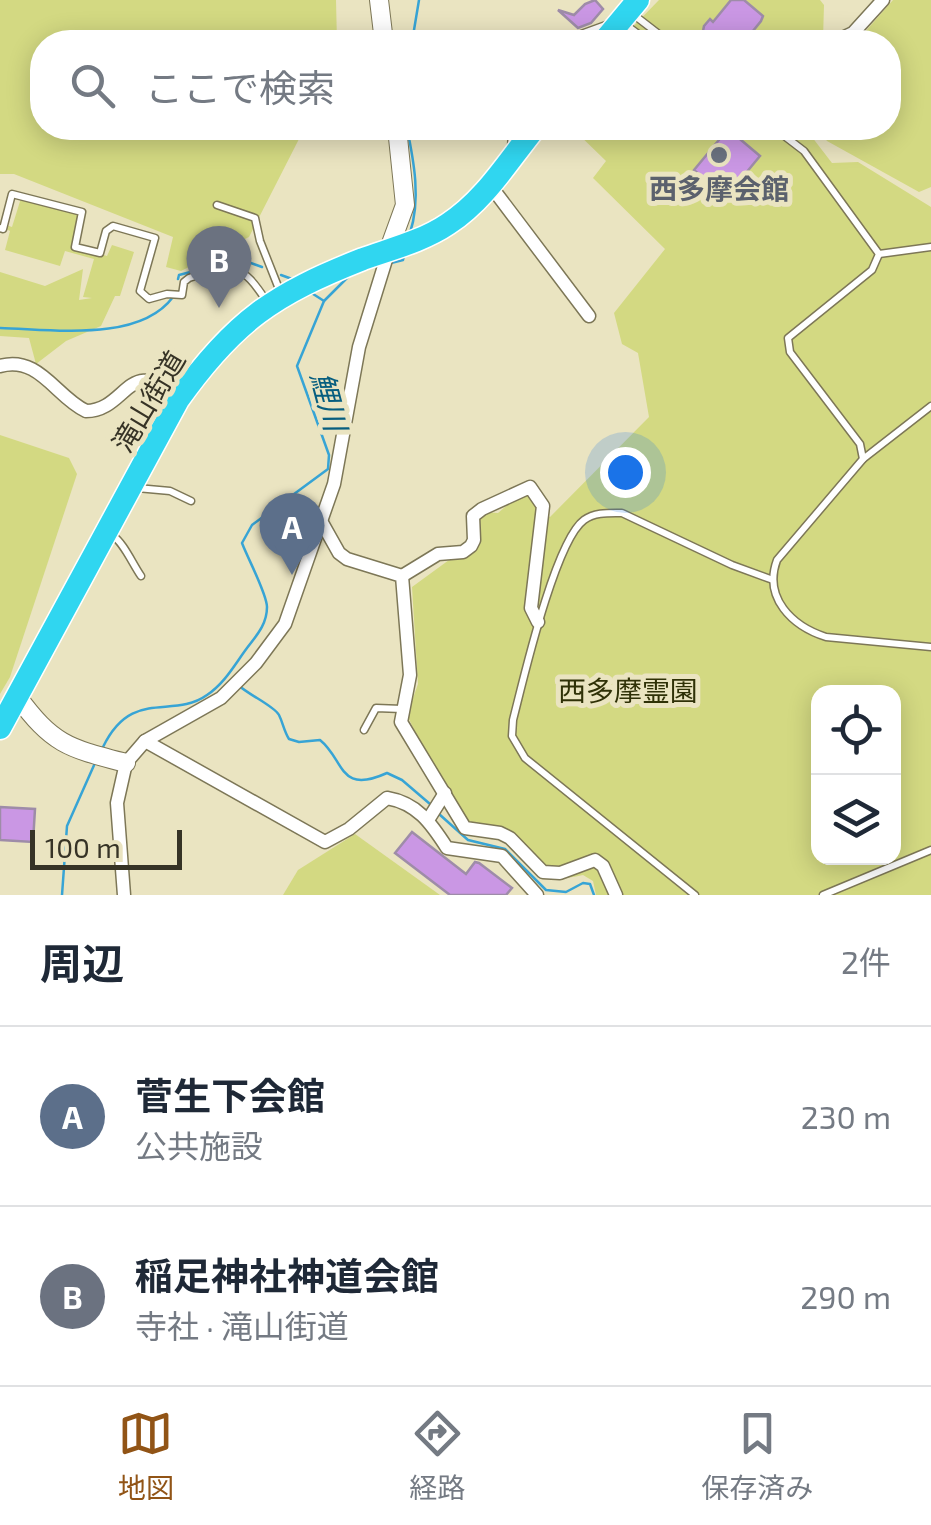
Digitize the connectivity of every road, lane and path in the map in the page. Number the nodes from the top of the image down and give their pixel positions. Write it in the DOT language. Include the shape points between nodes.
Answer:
graph roads {
  1 [pos="379,0"];
  2 [pos="882,1"];
  3 [pos="622,16"];
  4 [pos="383,30"];
  5 [pos="593,30"];
  6 [pos="648,30"];
  7 [pos="856,30"];
  8 [pos="398,140"];
  9 [pos="515,140"];
  10 [pos="525,140"];
  11 [pos="790,140"];
  12 [pos="514,154"];
  13 [pos="490,186"];
  14 [pos="217,205"];
  15 [pos="0,228"];
  16 [pos="931,247"];
  17 [pos="398,249"];
  18 [pos="879,254"];
  19 [pos="274,299"];
  20 [pos="589,316"];
  21 [pos="0,366"];
  22 [pos="178,400"];
  23 [pos="931,406"];
  24 [pos="863,459"];
  25 [pos="131,488"];
  26 [pos="191,502"];
  27 [pos="320,522"];
  28 [pos="106,532"];
  29 [pos="142,576"];
  30 [pos="402,576"];
  31 [pos="773,580"];
  32 [pos="538,622"];
  33 [pos="931,647"];
  34 [pos="17,696"];
  35 [pos="402,710"];
  36 [pos="0,728"];
  37 [pos="364,730"];
  38 [pos="145,742"];
  39 [pos="121,762"];
  40 [pos="441,797"];
  41 [pos="428,820"];
  42 [pos="931,850"];
  43 [pos="124,895"];
  44 [pos="538,895"];
  45 [pos="616,895"];
  46 [pos="695,895"];
  47 [pos="823,895"];
  1 -- 4 [label="street"];
  2 -- 7 [label="street"];
  3 -- 5 [label="street"];
  3 -- 6 [label="lane"];
  8 -- 17 [label="street" via="405,205"];
  9 -- 12 [label="street"];
  10 -- 12 [label="highway, 滝山街道"];
  11 -- 18 [label="lane"];
  12 -- 13 [label="highway, 滝山街道"];
  13 -- 17 [label="highway, 滝山街道" via="444,227"];
  13 -- 20 [label="street"];
  14 -- 19 [label="lane" via="255,218"];
  15 -- 19 [label="lane" via="12,194 82,212 74,246 100,252 113,226 155,238 140,291 149,299 182,295 189,278 229,268 248,274"];
  16 -- 18 [label="lane"];
  17 -- 19 [label="highway, 滝山街道"];
  17 -- 27 [label="street" via="359,347 341,456"];
  18 -- 24 [label="lane" via="878,264 794,331 787,346 860,444"];
  19 -- 22 [label="highway, 滝山街道" via="206,360"];
  21 -- 22 [label="street" via="34,370 86,411 104,408 142,381 156,382"];
  22 -- 25 [label="highway, 滝山街道"];
  23 -- 24 [label="lane"];
  24 -- 31 [label="lane" via="777,560"];
  25 -- 26 [label="lane" via="170,491"];
  25 -- 28 [label="highway, 滝山街道"];
  27 -- 30 [label="street" via="347,559"];
  27 -- 38 [label="street" via="277,638 210,705"];
  28 -- 29 [label="lane" via="120,540"];
  28 -- 34 [label="highway, 滝山街道"];
  30 -- 32 [label="street" via="438,554 463,552 474,540 473,516 530,487 543,506 531,608"];
  30 -- 35 [label="street" via="410,676"];
  31 -- 32 [label="lane" via="636,517 603,513 583,520 569,539"];
  31 -- 33 [label="lane" via="783,610 810,632"];
  32 -- 46 [label="lane" via="513,720 517,748"];
  34 -- 36 [label="highway, 滝山街道"];
  34 -- 39 [label="street" via="46,733"];
  35 -- 37 [label="lane" via="376,708"];
  35 -- 40 [label="street"];
  38 -- 39 [label="street"];
  38 -- 41 [label="street" via="325,842 387,798 402,800"];
  39 -- 43 [label="street"];
  40 -- 41 [label="street"];
  40 -- 45 [label="street" via="465,828 510,838 543,872 595,860"];
  41 -- 44 [label="street" via="447,848 502,856"];
  42 -- 47 [label="lane"];
}
